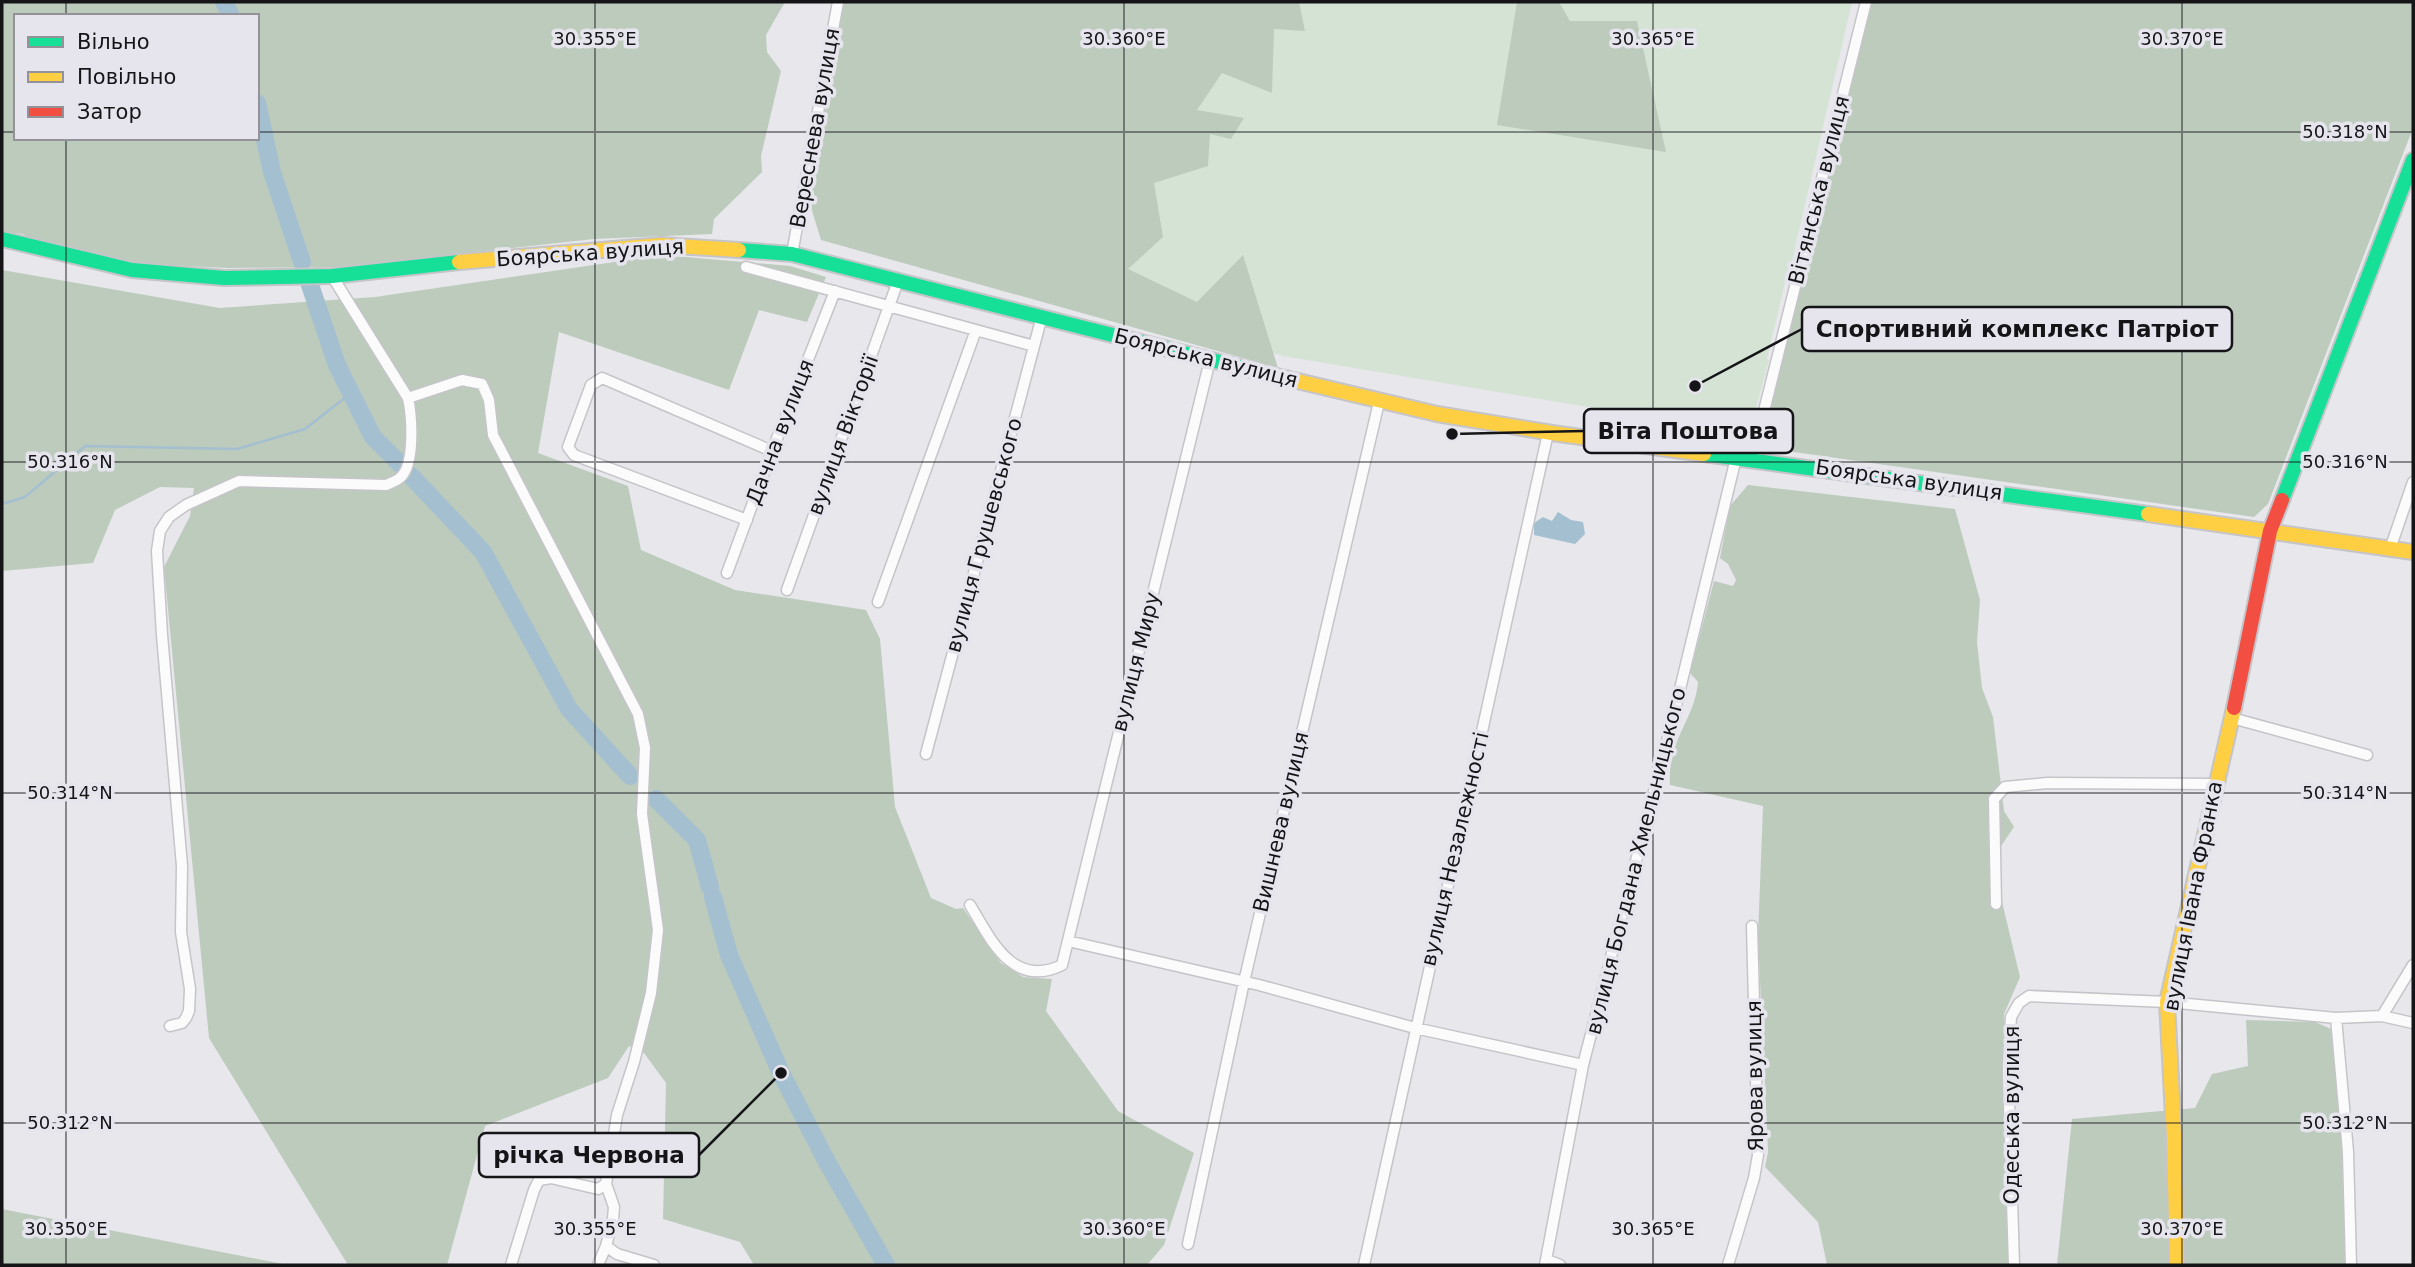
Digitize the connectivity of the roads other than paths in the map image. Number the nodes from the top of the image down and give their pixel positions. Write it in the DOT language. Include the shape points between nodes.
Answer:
graph roads {
  1 [pos="838,2"];
  2 [pos="1866,2"];
  3 [pos="2413,162"];
  4 [pos="2,239"];
  5 [pos="792,254"];
  6 [pos="746,267"];
  7 [pos="332,276"];
  8 [pos="898,281"];
  9 [pos="835,291"];
  10 [pos="889,306"];
  11 [pos="1042,316"];
  12 [pos="976,330"];
  13 [pos="1034,346"];
  14 [pos="1210,360"];
  15 [pos="408,398"];
  16 [pos="1379,402"];
  17 [pos="1548,433"];
  18 [pos="772,451"];
  19 [pos="1736,458"];
  20 [pos="1755,460"];
  21 [pos="2413,482"];
  22 [pos="747,520"];
  23 [pos="2270,531"];
  24 [pos="2390,549"];
  25 [pos="2413,552"];
  26 [pos="727,573"];
  27 [pos="787,590"];
  28 [pos="878,602"];
  29 [pos="2231,718"];
  30 [pos="926,754"];
  31 [pos="2367,755"];
  32 [pos="2215,784"];
  33 [pos="1996,904"];
  34 [pos="970,905"];
  35 [pos="1752,926"];
  36 [pos="1068,941"];
  37 [pos="2413,965"];
  38 [pos="1244,982"];
  39 [pos="2167,1002"];
  40 [pos="2382,1016"];
  41 [pos="2336,1018"];
  42 [pos="2413,1023"];
  43 [pos="170,1026"];
  44 [pos="1415,1028"];
  45 [pos="1583,1065"];
  46 [pos="606,1184"];
  47 [pos="1188,1244"];
  48 [pos="606,1246"];
  49 [pos="1546,1262"];
  50 [pos="511,1265"];
  51 [pos="598,1265"];
  52 [pos="654,1265"];
  53 [pos="1364,1265"];
  54 [pos="1560,1265"];
  55 [pos="1728,1265"];
  56 [pos="2014,1265"];
  57 [pos="2177,1265"];
  58 [pos="2351,1265"];
  1 -- 5 [label="street, Вереснева вулиця"];
  2 -- 20 [label="street, Вітянська вулиця"];
  3 -- 23 [label="street, вулиця Івана Франка"];
  4 -- 7 [label="street, Боярська вулиця" via="132,270 224,278"];
  5 -- 7 [label="street, Боярська вулиця" via="661,244"];
  5 -- 8 [label="street, Боярська вулиця"];
  6 -- 9 [label="street"];
  7 -- 15 [label="street"];
  8 -- 10 [label="street, вулиця Вікторії"];
  8 -- 11 [label="street, Боярська вулиця"];
  9 -- 10 [label="street"];
  9 -- 18 [label="street, Дачна вулиця"];
  10 -- 12 [label="street"];
  10 -- 27 [label="street, вулиця Вікторії"];
  11 -- 13 [label="street, вулиця Грушевського"];
  11 -- 14 [label="street, Боярська вулиця"];
  12 -- 13 [label="street"];
  12 -- 28 [label="street"];
  13 -- 30 [label="street, вулиця Грушевського"];
  14 -- 16 [label="street, Боярська вулиця"];
  14 -- 36 [label="street, вулиця Миру"];
  15 -- 43 [label="street" via="408,466 393,482 239,481 186,505 169,517 160,531 156,551 182,866 181,932 190,989 186,1018"];
  15 -- 46 [label="street" via="462,380 482,384 493,435 638,714 645,748 642,814 658,930 651,993 617,1115"];
  16 -- 17 [label="street, Боярська вулиця"];
  16 -- 38 [label="street, Вишнева вулиця"];
  17 -- 19 [label="street, Боярська вулиця"];
  17 -- 44 [label="street, вулиця Незалежності"];
  18 -- 22 [label="street, Дачна вулиця"];
  18 -- 22 [label="street" via="602,378 591,385 568,447 574,455"];
  19 -- 20 [label="street, Боярська вулиця"];
  19 -- 45 [label="street, вулиця Богдана Хмельницького"];
  20 -- 23 [label="street, Боярська вулиця"];
  21 -- 24 [label="street"];
  22 -- 26 [label="street, Дачна вулиця"];
  23 -- 24 [label="street, Боярська вулиця"];
  23 -- 29 [label="street, вулиця Івана Франка"];
  24 -- 25 [label="street, Боярська вулиця"];
  29 -- 31 [label="street"];
  29 -- 32 [label="street, вулиця Івана Франка"];
  32 -- 33 [label="street" via="2005,787 1994,799"];
  32 -- 39 [label="street, вулиця Івана Франка"];
  34 -- 36 [label="street, вулиця Миру" via="998,953 1024,970 1049,972 1062,965"];
  35 -- 55 [label="street, Ярова вулиця" via="1758,1155"];
  36 -- 38 [label="street"];
  37 -- 40 [label="street"];
  38 -- 44 [label="street"];
  38 -- 47 [label="street, Вишнева вулиця"];
  39 -- 41 [label="street"];
  39 -- 56 [label="street, Одеська вулиця" via="2029,996 2019,1003 2011,1017 2008,1069"];
  39 -- 57 [label="street, вулиця Івана Франка"];
  40 -- 41 [label="street"];
  40 -- 42 [label="street"];
  41 -- 58 [label="street" via="2348,1152"];
  44 -- 45 [label="street"];
  44 -- 53 [label="street, вулиця Незалежності"];
  45 -- 49 [label="street, вулиця Богдана Хмельницького"];
  46 -- 48 [label="street" via="614,1207"];
  46 -- 50 [label="street" via="598,1189 551,1178 539,1180"];
  48 -- 51 [label="street"];
  48 -- 52 [label="street"];
  49 -- 54 [label="street"];
}
